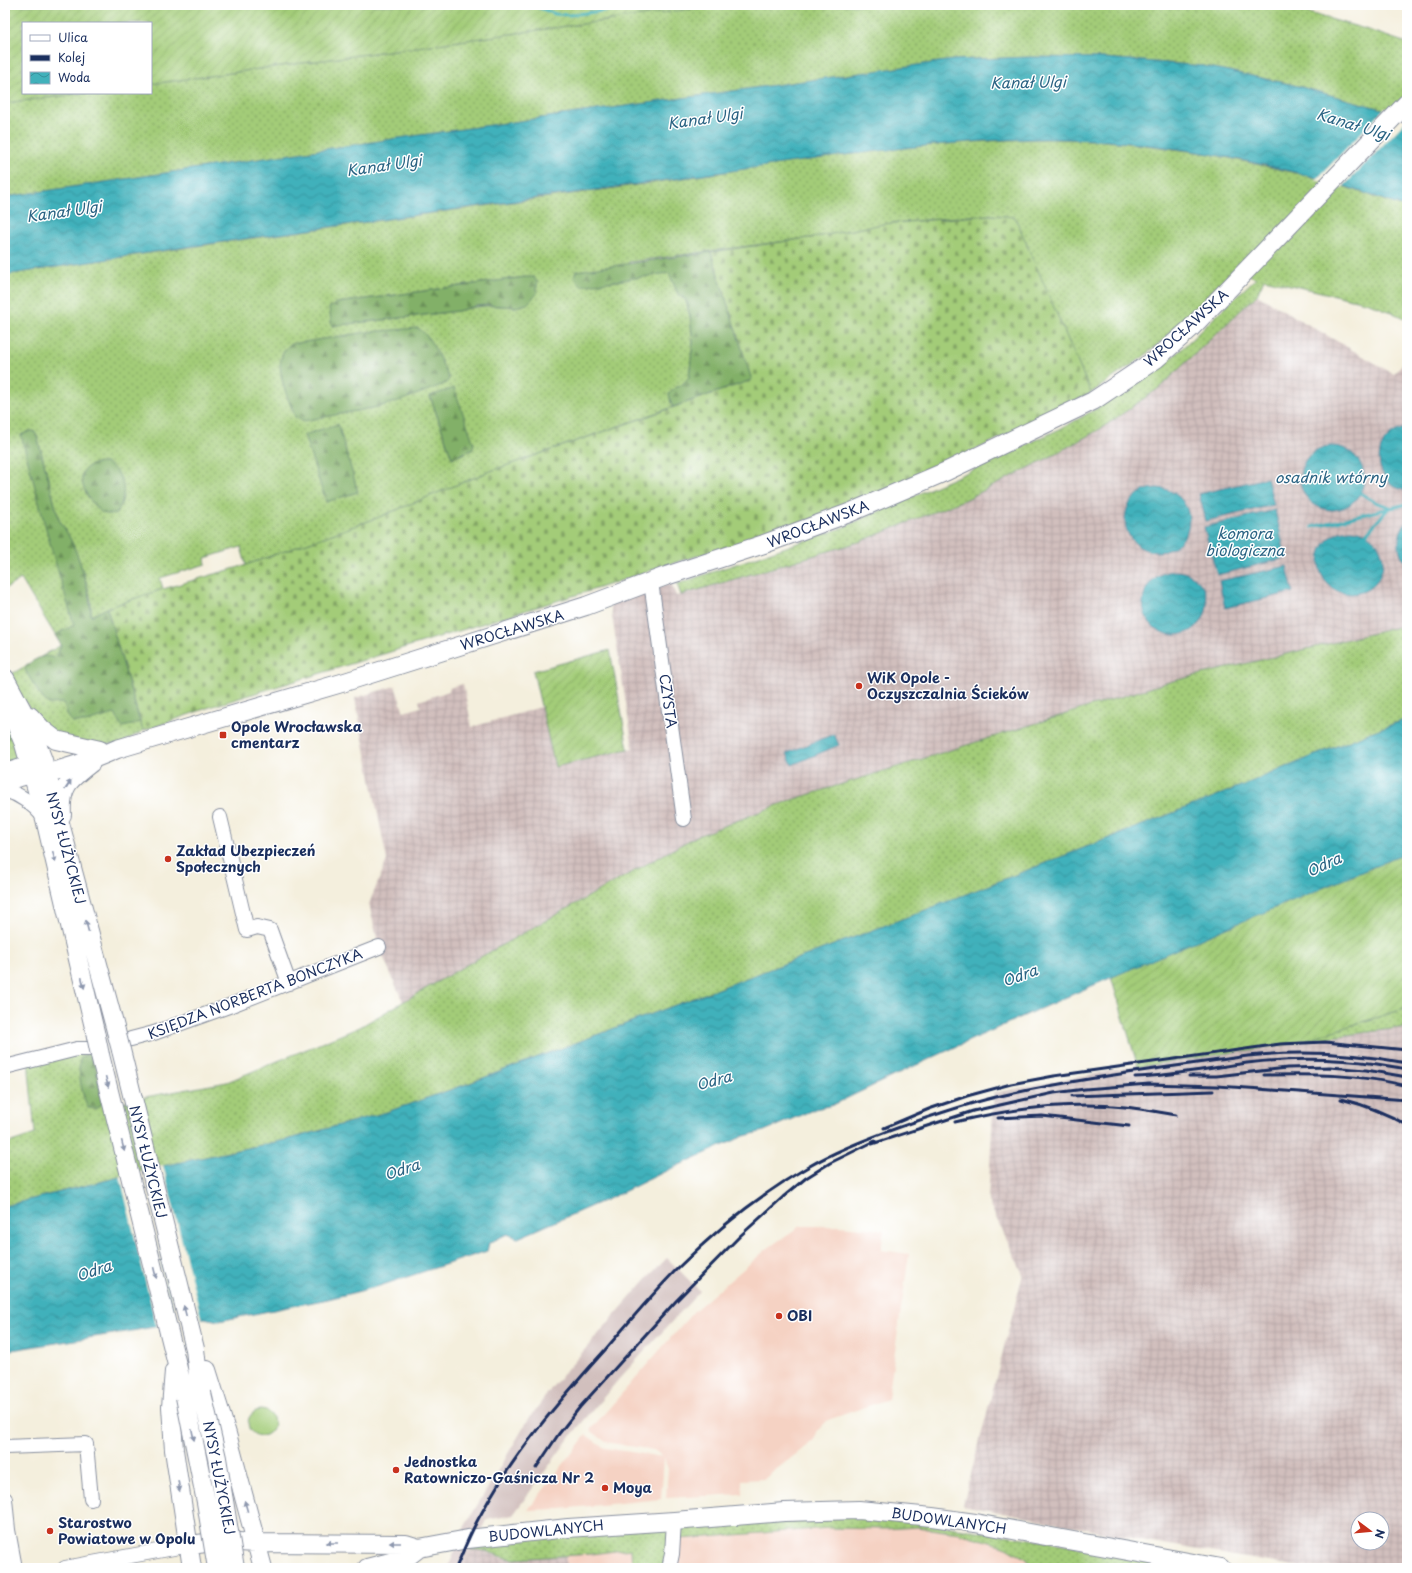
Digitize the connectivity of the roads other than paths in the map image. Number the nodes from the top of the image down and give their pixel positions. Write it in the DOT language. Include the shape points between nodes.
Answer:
graph roads {
  1 [pos="1407,103"];
  2 [pos="651,582"];
  3 [pos="5,678"];
  4 [pos="13,704"];
  5 [pos="106,752"];
  6 [pos="37,768"];
  7 [pos="5,771"];
  8 [pos="5,783"];
  9 [pos="5,790"];
  10 [pos="220,817"];
  11 [pos="45,818"];
  12 [pos="684,819"];
  13 [pos="63,836"];
  14 [pos="379,947"];
  15 [pos="289,983"];
  16 [pos="122,1040"];
  17 [pos="95,1047"];
  18 [pos="5,1067"];
  19 [pos="175,1354"];
  20 [pos="204,1375"];
  21 [pos="194,1395"];
  22 [pos="5,1447"];
  23 [pos="91,1499"];
  24 [pos="5,1500"];
  25 [pos="674,1521"];
  26 [pos="256,1543"];
  27 [pos="190,1545"];
  28 [pos="419,1548"];
  29 [pos="15,1568"];
  30 [pos="65,1568"];
  31 [pos="192,1568"];
  32 [pos="217,1568"];
  33 [pos="234,1568"];
  34 [pos="263,1568"];
  35 [pos="367,1568"];
  36 [pos="669,1568"];
  37 [pos="1221,1568"];
  1 -- 2 [label="main road, WROCŁAWSKA" via="1190,329 1156,359 1092,401 899,492 764,544"];
  2 -- 5 [label="main road, WROCŁAWSKA" via="586,606 360,677"];
  2 -- 12 [label="street, CZYSTA"];
  3 -- 4 [label="main road"];
  4 -- 5 [label="main road" via="56,740"];
  4 -- 6 [label="main road" via="35,737"];
  5 -- 6 [label="main road, WROCŁAWSKA"];
  13 -- 5 [label="main road, one-way" via="61,803 64,790 70,780"];
  6 -- 7 [label="street, WROCŁAWSKA"];
  6 -- 8 [label="street, WROCŁAWSKA"];
  6 -- 11 [label="main road, NYSY ŁUŻYCKIEJ"];
  6 -- 13 [label="main road, NYSY ŁUŻYCKIEJ"];
  9 -- 11 [label="street" via="23,798"];
  10 -- 15 [label="street" via="247,930 257,927 270,930"];
  11 -- 17 [label="main road, NYSY ŁUŻYCKIEJ, one-way"];
  16 -- 13 [label="main road, NYSY ŁUŻYCKIEJ, one-way"];
  14 -- 15 [label="street, KSIĘDZA NORBERTA BONCZYKA"];
  15 -- 16 [label="street, KSIĘDZA NORBERTA BONCZYKA" via="154,1033"];
  20 -- 16 [label="main road, NYSY ŁUŻYCKIEJ, one-way" via="132,1097"];
  17 -- 18 [label="street"];
  17 -- 19 [label="main road, NYSY ŁUŻYCKIEJ, one-way" via="114,1109"];
  19 -- 21 [label="main road, NYSY ŁUŻYCKIEJ"];
  19 -- 27 [label="main road, one-way" via="172,1426"];
  20 -- 21 [label="main road, NYSY ŁUŻYCKIEJ"];
  26 -- 20 [label="main road, one-way"];
  21 -- 32 [label="main road, NYSY ŁUŻYCKIEJ, one-way, bridge" via="202,1479"];
  21 -- 33 [label="main road, NYSY ŁUŻYCKIEJ, bridge" via="217,1458"];
  22 -- 23 [label="street" via="86,1444"];
  24 -- 29 [label="street"];
  25 -- 28 [label="main road, BUDOWLANYCH" via="547,1530 468,1539"];
  25 -- 36 [label="street"];
  25 -- 37 [label="main road, BUDOWLANYCH" via="784,1512 879,1511 975,1523"];
  26 -- 27 [label="main road, BUDOWLANYCH" via="221,1541"];
  28 -- 26 [label="main road, BUDOWLANYCH, one-way" via="406,1544"];
  26 -- 34 [label="main road"];
  27 -- 30 [label="street"];
  27 -- 31 [label="main road"];
  28 -- 35 [label="main road, BUDOWLANYCH" via="406,1558"];
}
